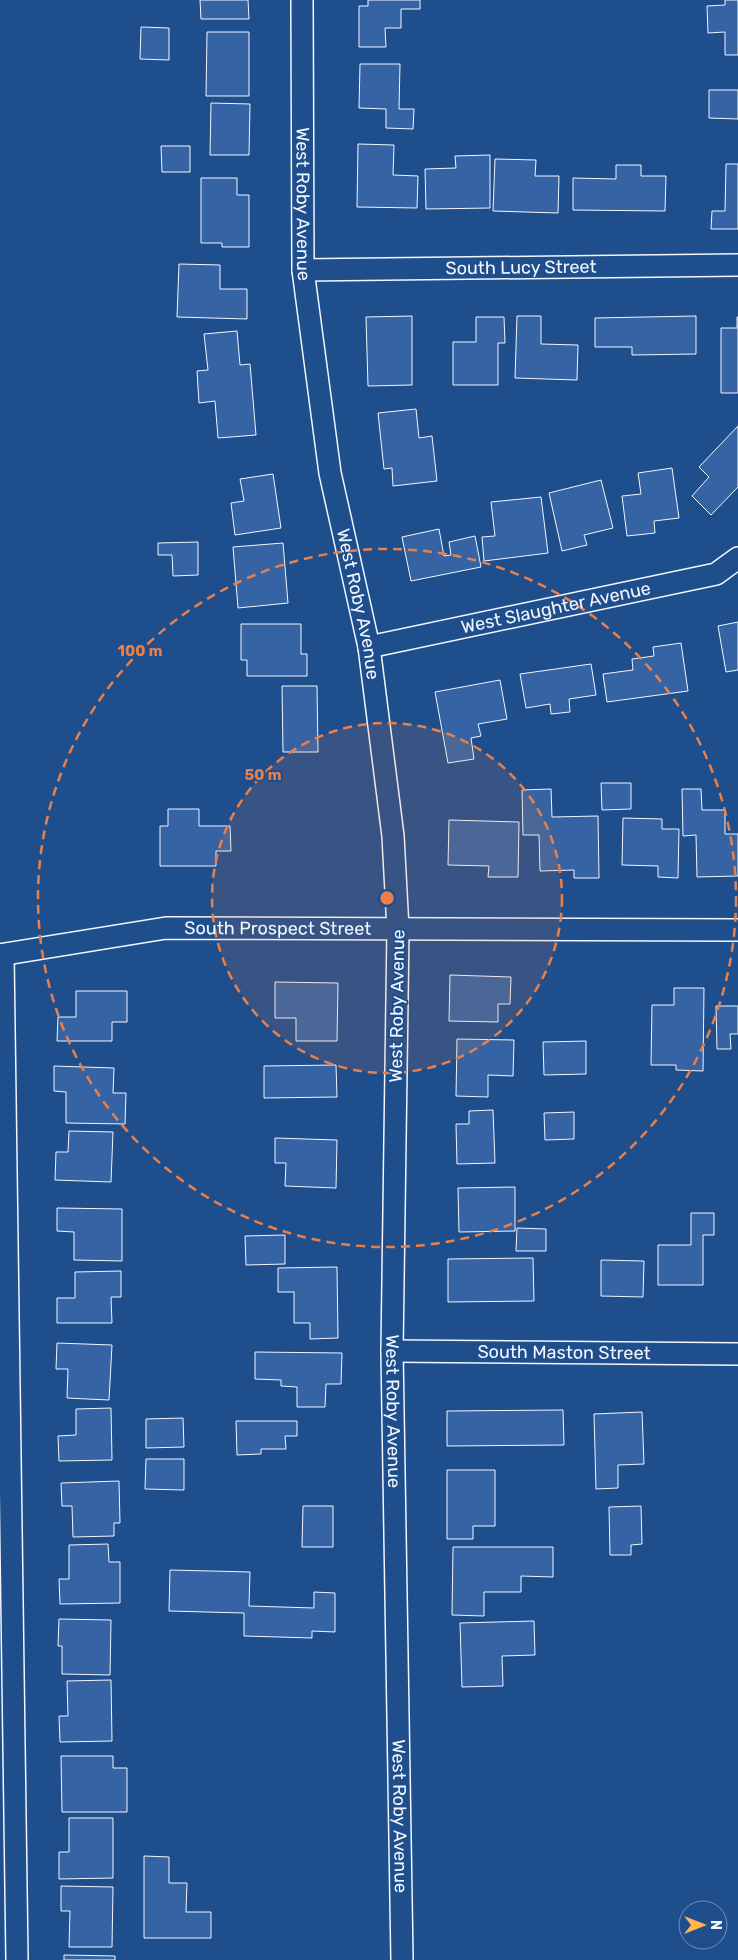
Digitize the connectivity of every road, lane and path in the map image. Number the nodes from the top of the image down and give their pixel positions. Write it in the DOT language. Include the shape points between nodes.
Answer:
graph roads {
  1 [pos="302,0"];
  2 [pos="738,265"];
  3 [pos="303,270"];
  4 [pos="738,558"];
  5 [pos="370,647"];
  6 [pos="398,928"];
  7 [pos="738,930"];
  8 [pos="2,955"];
  9 [pos="392,1351"];
  10 [pos="738,1354"];
  11 [pos="17,1960"];
  12 [pos="402,1960"];
  1 -- 3 [label="street, West Roby Avenue"];
  2 -- 3 [label="street, South Lucy Street"];
  3 -- 5 [label="street, West Roby Avenue" via="330,473"];
  4 -- 5 [label="street, West Slaughter Avenue" via="716,574"];
  5 -- 6 [label="street, West Roby Avenue" via="393,836"];
  6 -- 7 [label="street, South Prospect Street"];
  6 -- 8 [label="street, South Prospect Street" via="166,928"];
  6 -- 9 [label="street, West Roby Avenue"];
  8 -- 11 [label="street"];
  9 -- 10 [label="street, South Maston Street"];
  9 -- 12 [label="street, West Roby Avenue"];
}
